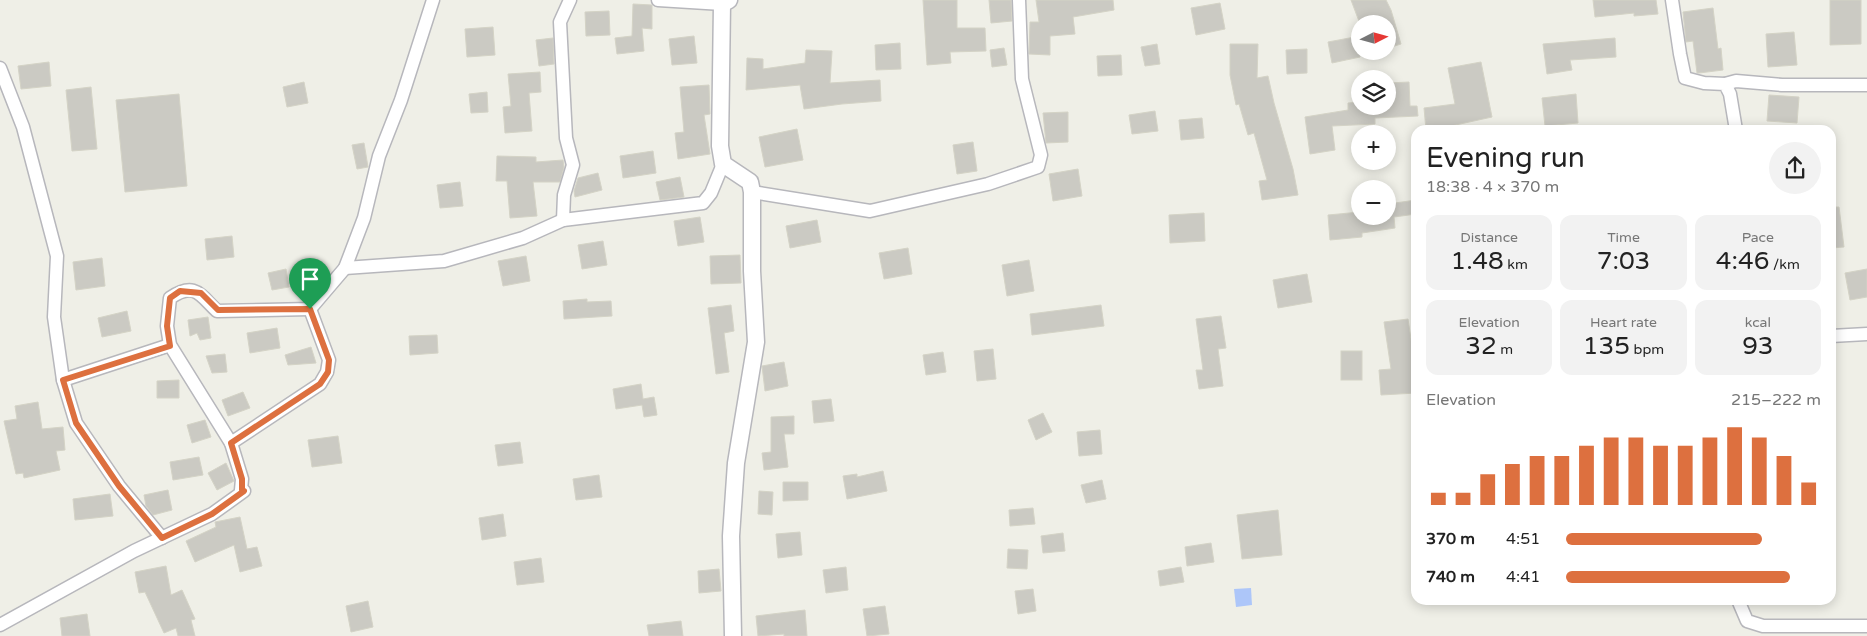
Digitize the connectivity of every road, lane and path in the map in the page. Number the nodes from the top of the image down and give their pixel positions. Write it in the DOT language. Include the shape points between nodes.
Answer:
graph roads {
  1 [pos="433,0"];
  2 [pos="570,0"];
  3 [pos="658,0"];
  4 [pos="1019,0"];
  5 [pos="1672,0"];
  6 [pos="726,2"];
  7 [pos="0,68"];
  8 [pos="1725,84"];
  9 [pos="1867,84"];
  10 [pos="1735,125"];
  11 [pos="723,164"];
  12 [pos="752,192"];
  13 [pos="563,220"];
  14 [pos="344,268"];
  15 [pos="310,309"];
  16 [pos="1867,334"];
  17 [pos="1836,336"];
  18 [pos="170,346"];
  19 [pos="63,380"];
  20 [pos="231,443"];
  21 [pos="162,538"];
  22 [pos="1740,605"];
  23 [pos="0,625"];
  24 [pos="1867,626"];
  25 [pos="733,636"];
  1 -- 14 [label="street" via="379,156 364,218"];
  2 -- 13 [label="street" via="560,22 566,138 573,164 564,195"];
  3 -- 6 [label="street"];
  4 -- 12 [label="street" via="1022,79 1041,155 1038,167 988,184 870,211"];
  5 -- 8 [label="street" via="1685,78"];
  6 -- 11 [label="street" via="720,146"];
  7 -- 19 [label="street" via="23,127 57,256 54,317"];
  8 -- 9 [label="street" via="1736,81 1790,85"];
  8 -- 10 [label="street"];
  11 -- 12 [label="street" via="750,182"];
  11 -- 13 [label="street" via="711,193 703,203"];
  12 -- 25 [label="street" via="756,342 736,463 731,536"];
  13 -- 14 [label="street" via="523,238 444,261"];
  14 -- 15 [label="street"];
  15 -- 18 [label="street" via="218,310 201,293 180,291 170,298 167,326"];
  15 -- 20 [label="street" via="329,360 328,372 320,384"];
  16 -- 17 [label="street"];
  18 -- 19 [label="street"];
  18 -- 20 [label="street"];
  19 -- 21 [label="street" via="76,423 119,486"];
  20 -- 21 [label="street" via="244,491 212,514"];
  21 -- 23 [label="street"];
  22 -- 24 [label="street" via="1747,621 1763,626"];
}
